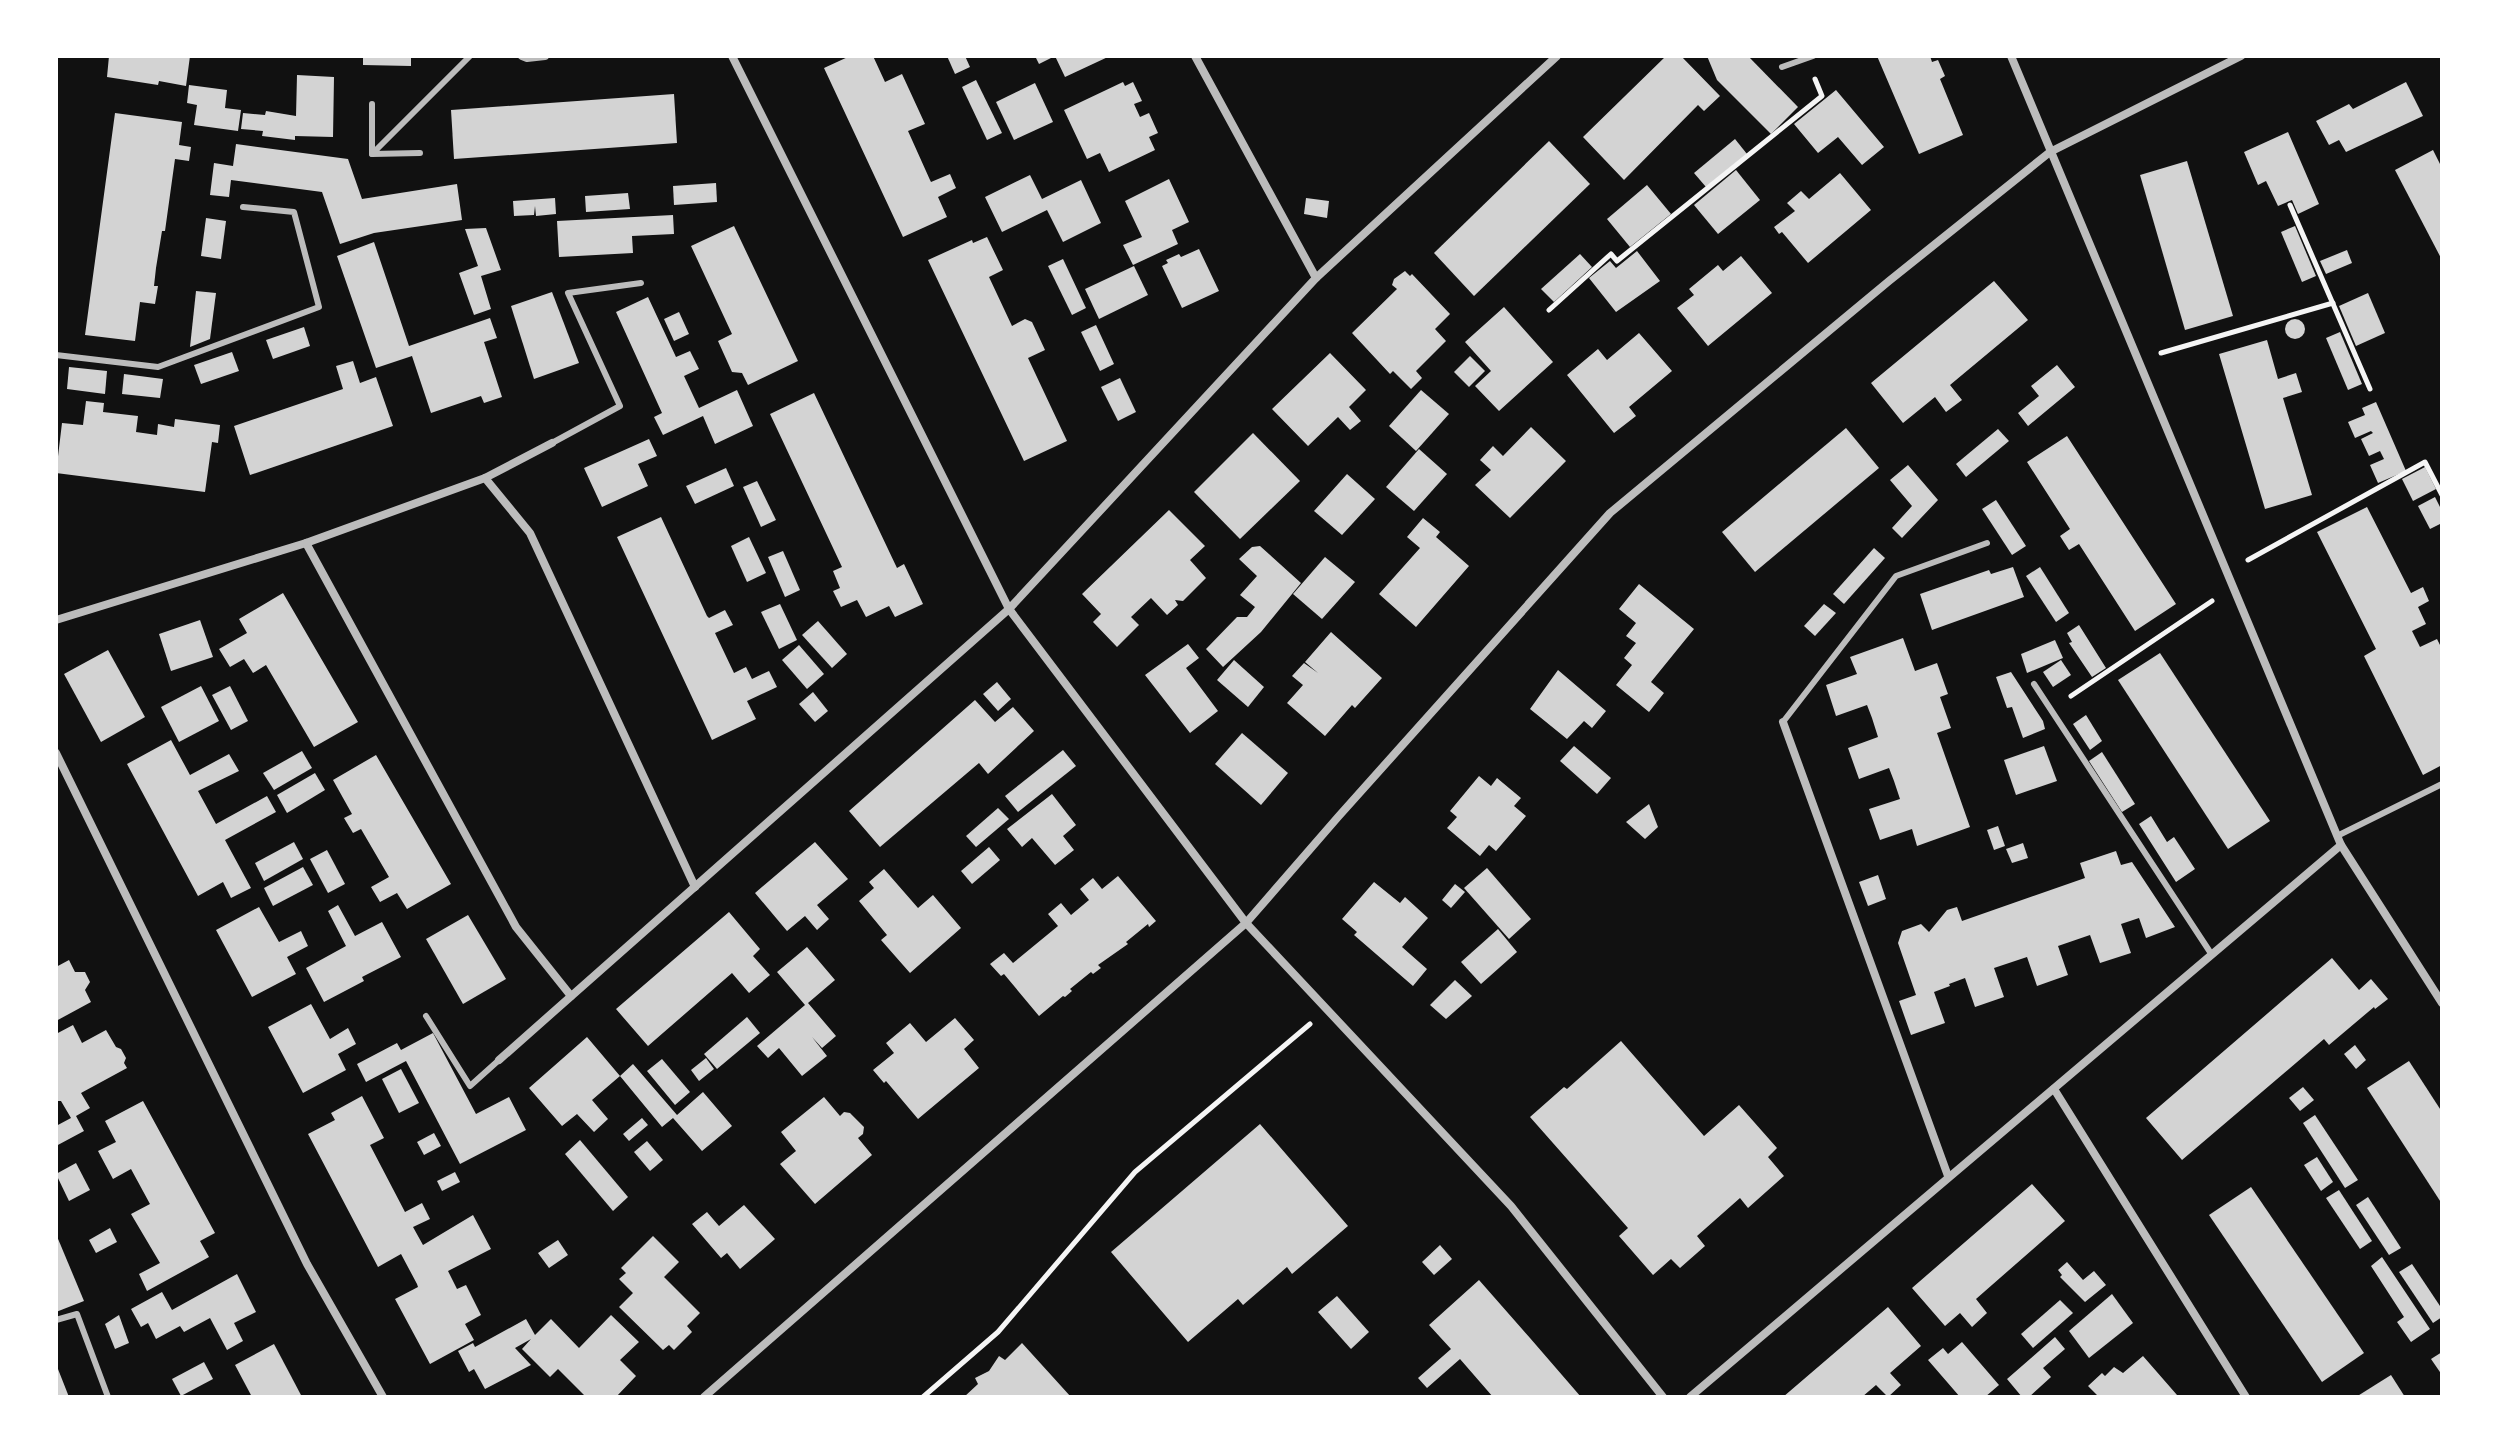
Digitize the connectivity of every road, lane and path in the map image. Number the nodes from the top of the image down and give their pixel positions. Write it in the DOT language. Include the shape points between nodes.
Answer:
graph roads {
  1 [pos="470,56"];
  2 [pos="522,56"];
  3 [pos="545,56"];
  4 [pos="732,56"];
  5 [pos="1195,56"];
  6 [pos="1557,56"];
  7 [pos="2011,56"];
  8 [pos="2241,56"];
  9 [pos="1810,57"];
  10 [pos="1782,67"];
  11 [pos="372,104"];
  12 [pos="2050,152"];
  13 [pos="420,153"];
  14 [pos="372,154"];
  15 [pos="2290,205"];
  16 [pos="243,207"];
  17 [pos="1316,278"];
  18 [pos="641,283"];
  19 [pos="2333,303"];
  20 [pos="1549,310"];
  21 [pos="56,355"];
  22 [pos="2138,360"];
  23 [pos="2370,389"];
  24 [pos="552,443"];
  25 [pos="485,478"];
  26 [pos="2442,495"];
  27 [pos="306,543"];
  28 [pos="1987,543"];
  29 [pos="2227,572"];
  30 [pos="2233,587"];
  31 [pos="1009,609"];
  32 [pos="56,620"];
  33 [pos="2034,684"];
  34 [pos="2050,710"];
  35 [pos="1783,722"];
  36 [pos="56,753"];
  37 [pos="2442,784"];
  38 [pos="2337,836"];
  39 [pos="2341,845"];
  40 [pos="695,887"];
  41 [pos="1246,923"];
  42 [pos="2212,955"];
  43 [pos="571,996"];
  44 [pos="2442,1003"];
  45 [pos="1327,1010"];
  46 [pos="426,1016"];
  47 [pos="499,1060"];
  48 [pos="2054,1089"];
  49 [pos="1948,1176"];
  50 [pos="56,1320"];
  51 [pos="108,1397"];
  52 [pos="383,1397"];
  53 [pos="704,1397"];
  54 [pos="923,1397"];
  55 [pos="1663,1397"];
  56 [pos="1690,1397"];
  57 [pos="2246,1397"];
  1 -- 14 [label="lane"];
  2 -- 3 [label="street"];
  4 -- 31 [label="street"];
  5 -- 17 [label="street"];
  6 -- 17 [label="street"];
  7 -- 12 [label="street"];
  8 -- 12 [label="street"];
  9 -- 10 [label="lane"];
  9 -- 20 [label="path" via="1822,96 1617,261 1611,254"];
  11 -- 14 [label="lane"];
  12 -- 22 [label="street"];
  12 -- 41 [label="street" via="1610,513"];
  13 -- 14 [label="lane"];
  15 -- 19 [label="path"];
  16 -- 21 [label="lane" via="294,212 319,307 158,367"];
  17 -- 31 [label="street"];
  18 -- 24 [label="lane" via="568,293 620,406"];
  19 -- 22 [label="path"];
  19 -- 23 [label="path"];
  22 -- 29 [label="street"];
  24 -- 25 [label="street"];
  25 -- 27 [label="street"];
  25 -- 40 [label="street" via="530,533"];
  26 -- 29 [label="path" via="2425,462"];
  27 -- 32 [label="street"];
  27 -- 43 [label="street" via="516,927"];
  28 -- 35 [label="lane" via="1896,576"];
  29 -- 30 [label="street"];
  30 -- 34 [label="path"];
  30 -- 38 [label="street"];
  31 -- 40 [label="street"];
  31 -- 41 [label="street"];
  33 -- 34 [label="lane"];
  34 -- 42 [label="lane"];
  35 -- 49 [label="street"];
  36 -- 52 [label="street" via="307,1264"];
  37 -- 38 [label="lane"];
  38 -- 39 [label="street"];
  39 -- 42 [label="street"];
  39 -- 44 [label="street"];
  40 -- 43 [label="street"];
  41 -- 45 [label="street"];
  41 -- 53 [label="street"];
  42 -- 48 [label="street"];
  43 -- 47 [label="street"];
  45 -- 54 [label="path" via="1135,1172 998,1332"];
  45 -- 55 [label="street" via="1511,1206"];
  46 -- 47 [label="lane" via="470,1086"];
  48 -- 49 [label="street"];
  48 -- 57 [label="street"];
  49 -- 56 [label="street"];
  50 -- 51 [label="lane" via="77,1314"];
}
